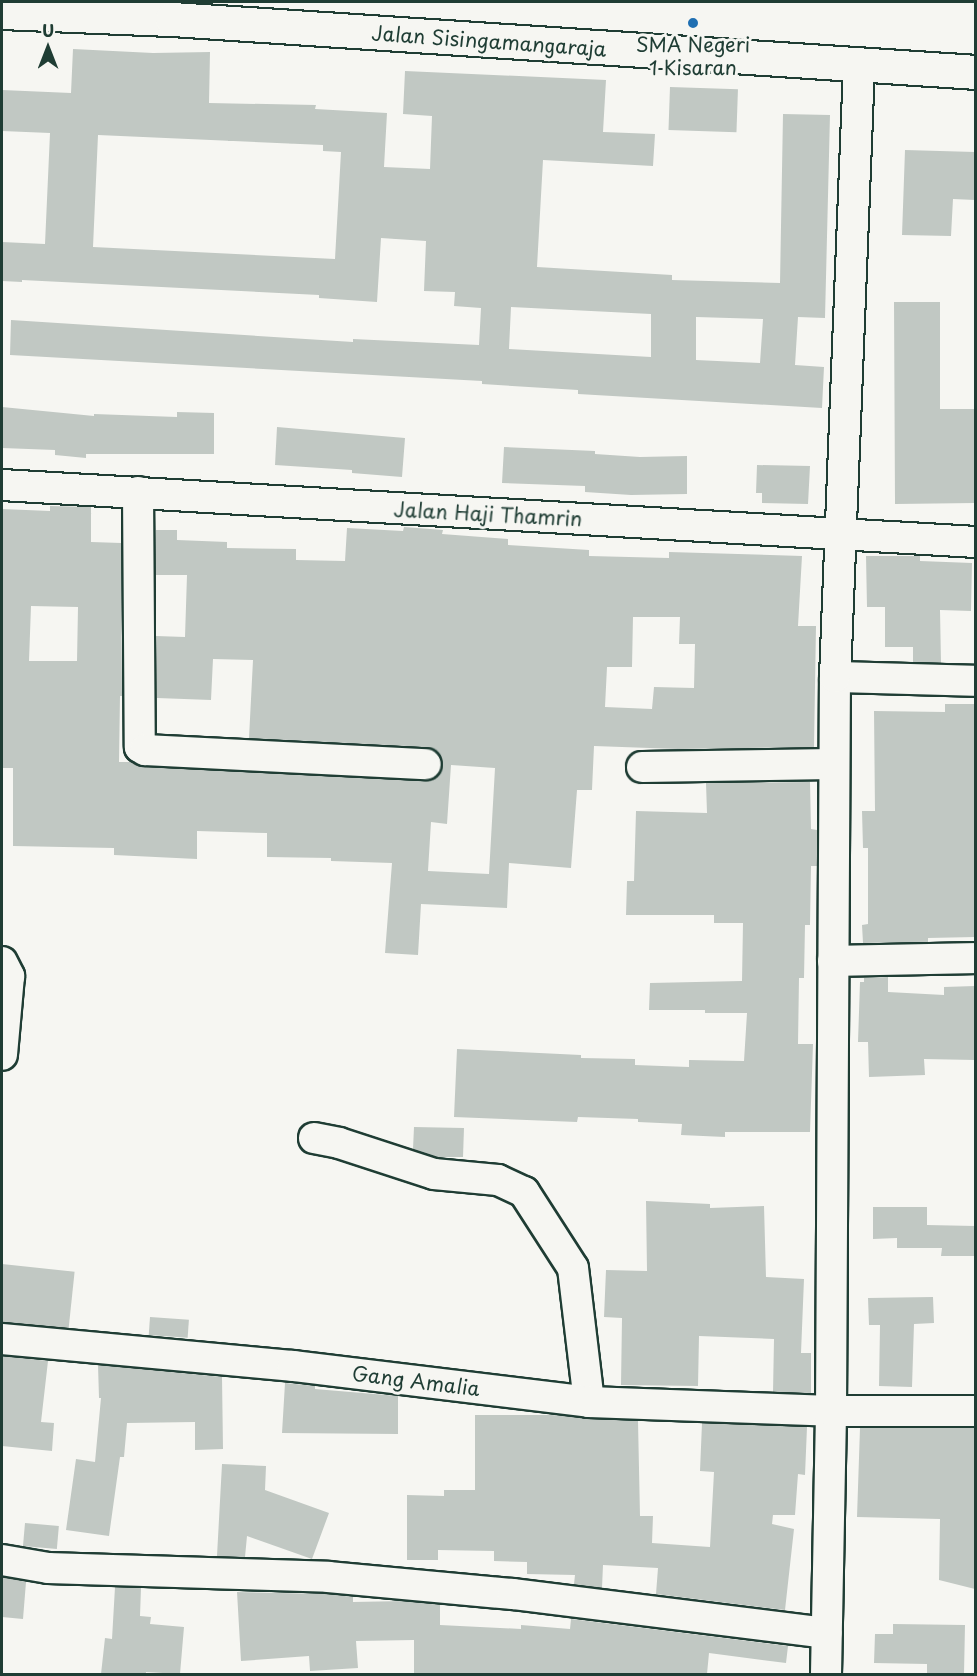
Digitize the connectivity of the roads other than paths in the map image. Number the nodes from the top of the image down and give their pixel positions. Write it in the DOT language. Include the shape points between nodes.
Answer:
graph roads {
  1 [pos="2,12"];
  2 [pos="860,66"];
  3 [pos="975,72"];
  4 [pos="2,485"];
  5 [pos="138,492"];
  6 [pos="840,535"];
  7 [pos="975,542"];
  8 [pos="835,677"];
  9 [pos="975,681"];
  10 [pos="426,764"];
  11 [pos="833,764"];
  12 [pos="642,767"];
  13 [pos="975,958"];
  14 [pos="833,961"];
  15 [pos="2,963"];
  16 [pos="2,1055"];
  17 [pos="314,1138"];
  18 [pos="2,1339"];
  19 [pos="589,1402"];
  20 [pos="831,1411"];
  21 [pos="975,1412"];
  22 [pos="2,1560"];
  23 [pos="827,1633"];
  24 [pos="826,1674"];
  1 -- 2 [label="street, Jalan Sisingamangaraja" via="172,19"];
  2 -- 3 [label="street, Jalan Sisingamangaraja"];
  2 -- 6 [label="street"];
  4 -- 5 [label="street, Jalan Haji Thamrin"];
  5 -- 6 [label="street, Jalan Haji Thamrin"];
  5 -- 10 [label="street" via="140,747"];
  6 -- 7 [label="street, Jalan Haji Thamrin"];
  6 -- 8 [label="street"];
  8 -- 9 [label="street"];
  8 -- 11 [label="street"];
  11 -- 12 [label="street"];
  11 -- 14 [label="street"];
  13 -- 14 [label="street"];
  14 -- 20 [label="street"];
  15 -- 16 [label="street" via="9,976"];
  17 -- 19 [label="street" via="434,1174 504,1181 524,1192 573,1268"];
  18 -- 19 [label="street, Gang Amalia" via="293,1366"];
  19 -- 20 [label="street, Gang Amalia"];
  20 -- 21 [label="street, Gang Amalia"];
  20 -- 23 [label="street"];
  22 -- 23 [label="street" via="48,1568 328,1577 513,1594"];
  23 -- 24 [label="street"];
}
